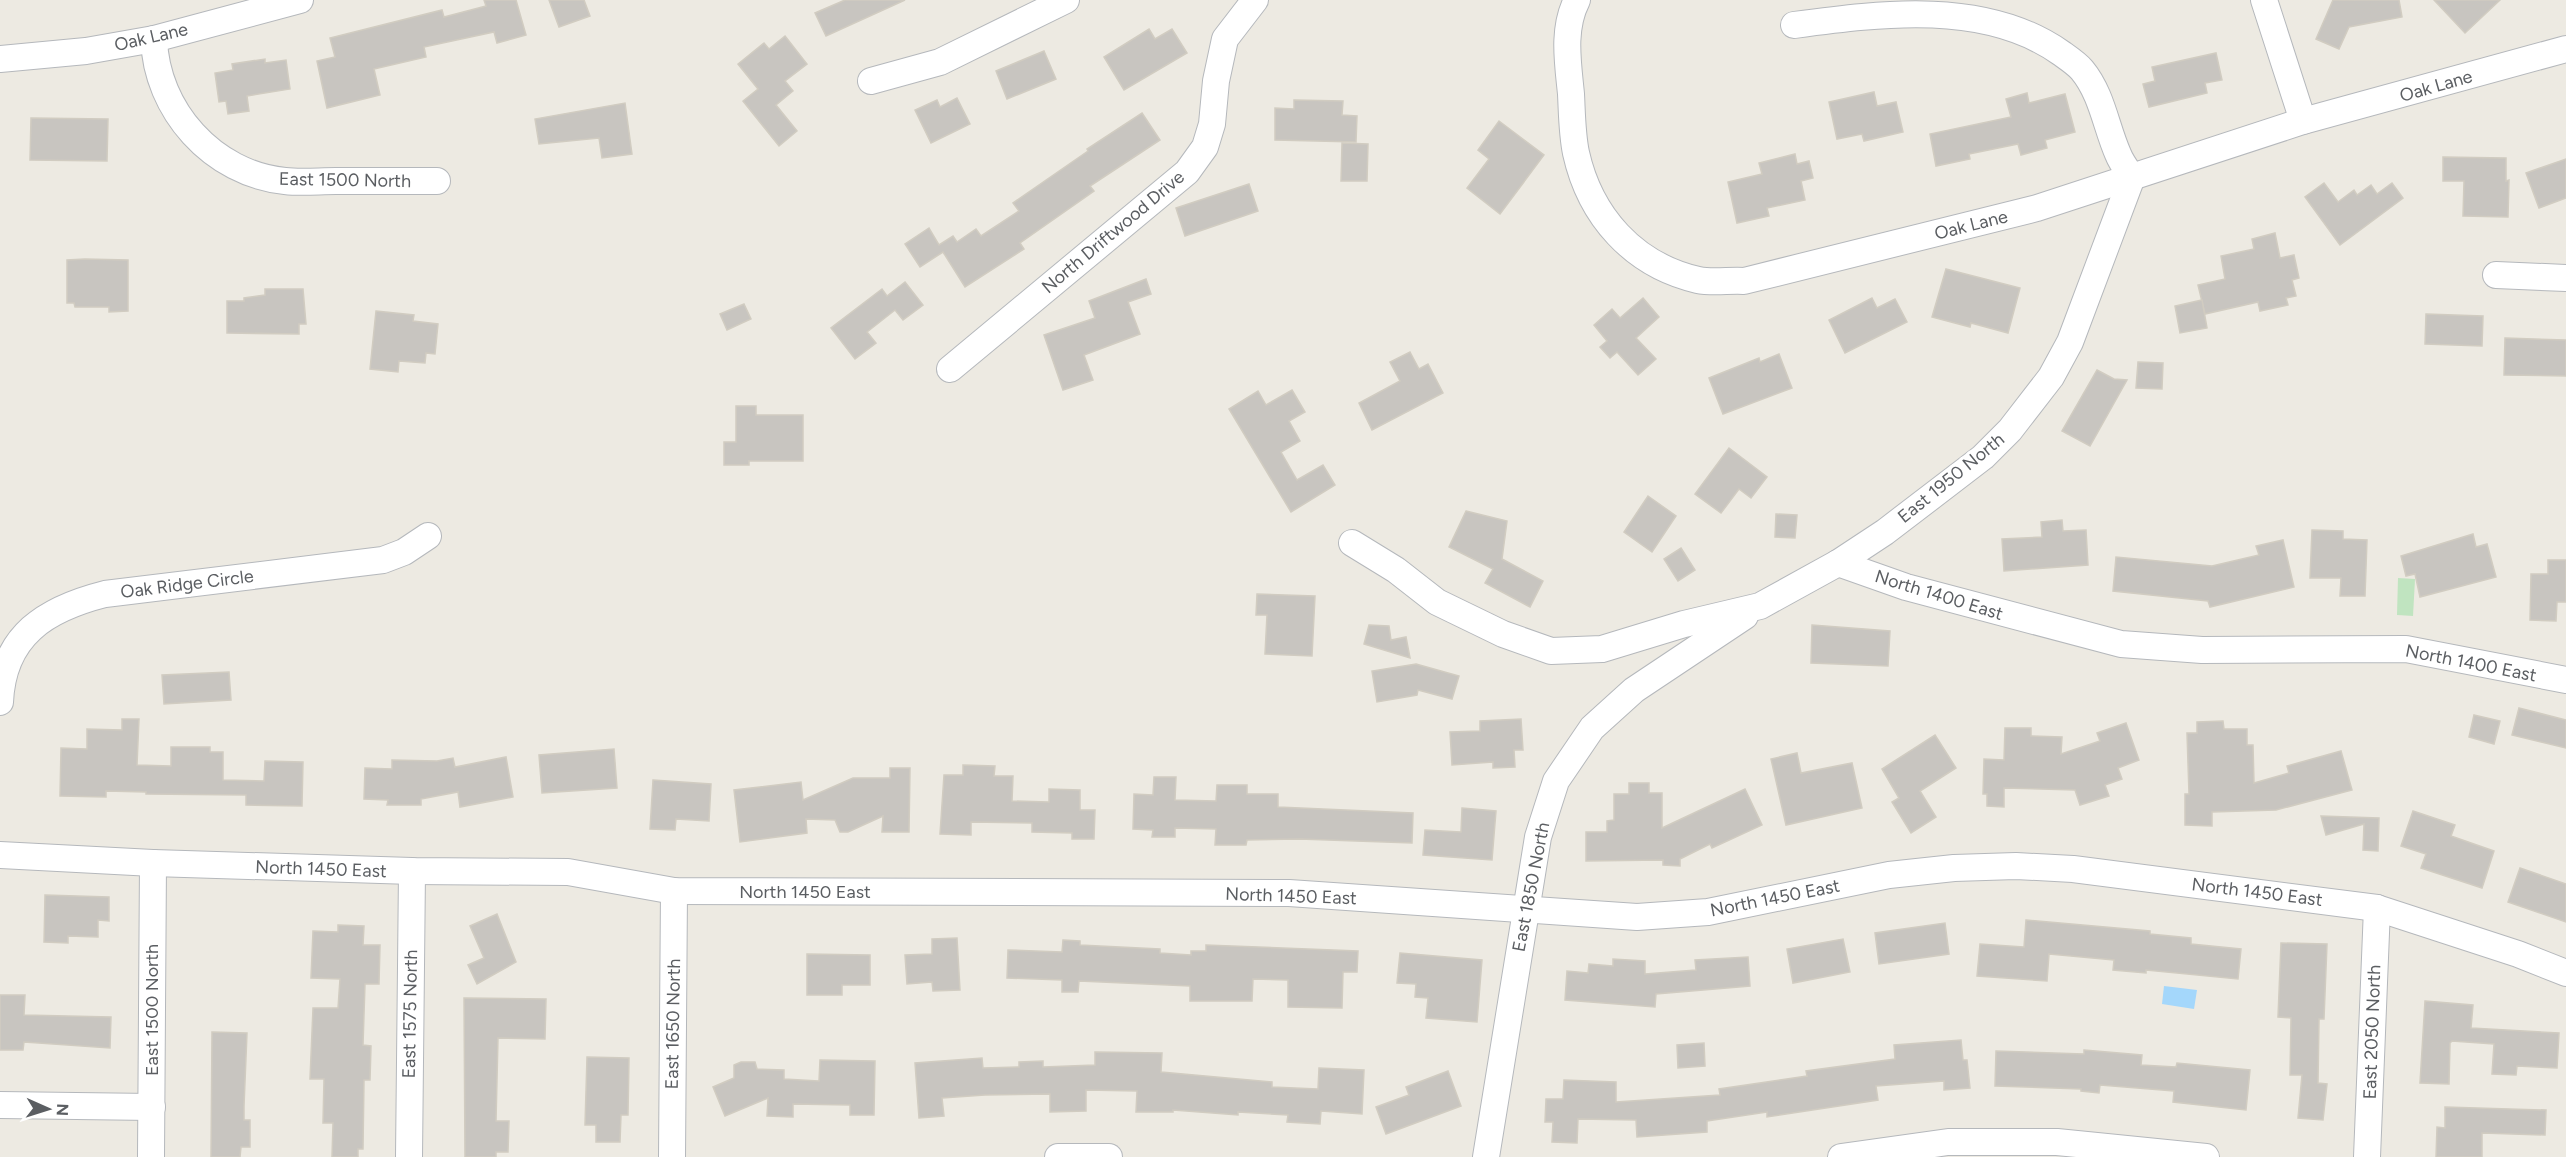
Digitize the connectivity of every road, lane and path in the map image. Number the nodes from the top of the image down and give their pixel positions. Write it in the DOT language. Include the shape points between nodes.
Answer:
graph roads {
  1 [pos="300,0"];
  2 [pos="1066,0"];
  3 [pos="1255,0"];
  4 [pos="1577,0"];
  5 [pos="2264,0"];
  6 [pos="1794,25"];
  7 [pos="154,39"];
  8 [pos="2566,49"];
  9 [pos="0,59"];
  10 [pos="871,81"];
  11 [pos="2303,121"];
  12 [pos="2132,177"];
  13 [pos="437,181"];
  14 [pos="2496,275"];
  15 [pos="2566,278"];
  16 [pos="950,369"];
  17 [pos="428,536"];
  18 [pos="1352,543"];
  19 [pos="1838,563"];
  20 [pos="1760,606"];
  21 [pos="2566,680"];
  22 [pos="0,702"];
  23 [pos="0,855"];
  24 [pos="153,863"];
  25 [pos="412,872"];
  26 [pos="674,891"];
  27 [pos="2377,908"];
  28 [pos="1526,909"];
  29 [pos="2566,973"];
  30 [pos="0,1105"];
  31 [pos="152,1107"];
  32 [pos="1887,1153"];
  33 [pos="152,1157"];
  34 [pos="409,1157"];
  35 [pos="672,1157"];
  36 [pos="1058,1157"];
  37 [pos="1109,1157"];
  38 [pos="1486,1157"];
  39 [pos="1841,1157"];
  40 [pos="2206,1157"];
  41 [pos="2367,1157"];
  1 -- 7 [label="street, Oak Lane"];
  2 -- 10 [label="street" via="940,62"];
  3 -- 16 [label="street, North Driftwood Drive" via="1225,39 1210,132 1205,147 1187,172"];
  4 -- 12 [label="street, Oak Lane" via="1571,11 1567,41 1575,152 1590,199 1615,234 1653,262 1699,280 1744,281 2037,208"];
  5 -- 11 [label="street"];
  6 -- 12 [label="street" via="1892,12 1974,12 2016,25 2049,43 2083,71 2108,121 2118,154"];
  7 -- 9 [label="street, Oak Lane" via="86,51"];
  7 -- 13 [label="street, East 1500 North" via="160,77 179,118 195,137 236,167 285,182"];
  8 -- 11 [label="street, Oak Lane"];
  11 -- 12 [label="street, Oak Lane"];
  12 -- 19 [label="street, East 1950 North" via="2070,342 2030,406 1983,457"];
  14 -- 15 [label="street"];
  17 -- 22 [label="street, Oak Ridge Circle" via="383,560 105,594 70,603 36,624 15,649 6,668"];
  18 -- 20 [label="street" via="1396,570 1437,603 1551,651 1602,649"];
  19 -- 20 [label="street"];
  19 -- 21 [label="street, North 1400 East" via="1906,587 2121,644 2202,650 2406,649"];
  20 -- 28 [label="street, East 1850 North" via="1634,690 1592,728 1556,782 1538,837"];
  23 -- 24 [label="street, North 1450 East"];
  24 -- 25 [label="street, North 1450 East"];
  24 -- 31 [label="street, East 1500 North"];
  25 -- 26 [label="street, North 1450 East" via="568,872"];
  25 -- 34 [label="street, East 1575 North"];
  26 -- 28 [label="street, North 1450 East" via="1289,893"];
  26 -- 35 [label="street, East 1650 North"];
  27 -- 28 [label="street, North 1450 East" via="2073,868 2016,866 1890,875 1708,912 1637,917"];
  27 -- 29 [label="street, North 1450 East"];
  27 -- 41 [label="street, East 2050 North"];
  28 -- 38 [label="street, East 1850 North"];
  30 -- 31 [label="street"];
  31 -- 33 [label="street, East 1500 North"];
  32 -- 39 [label="street"];
  32 -- 40 [label="street" via="1948,1142 2057,1142"];
  36 -- 37 [label="street"];
}
